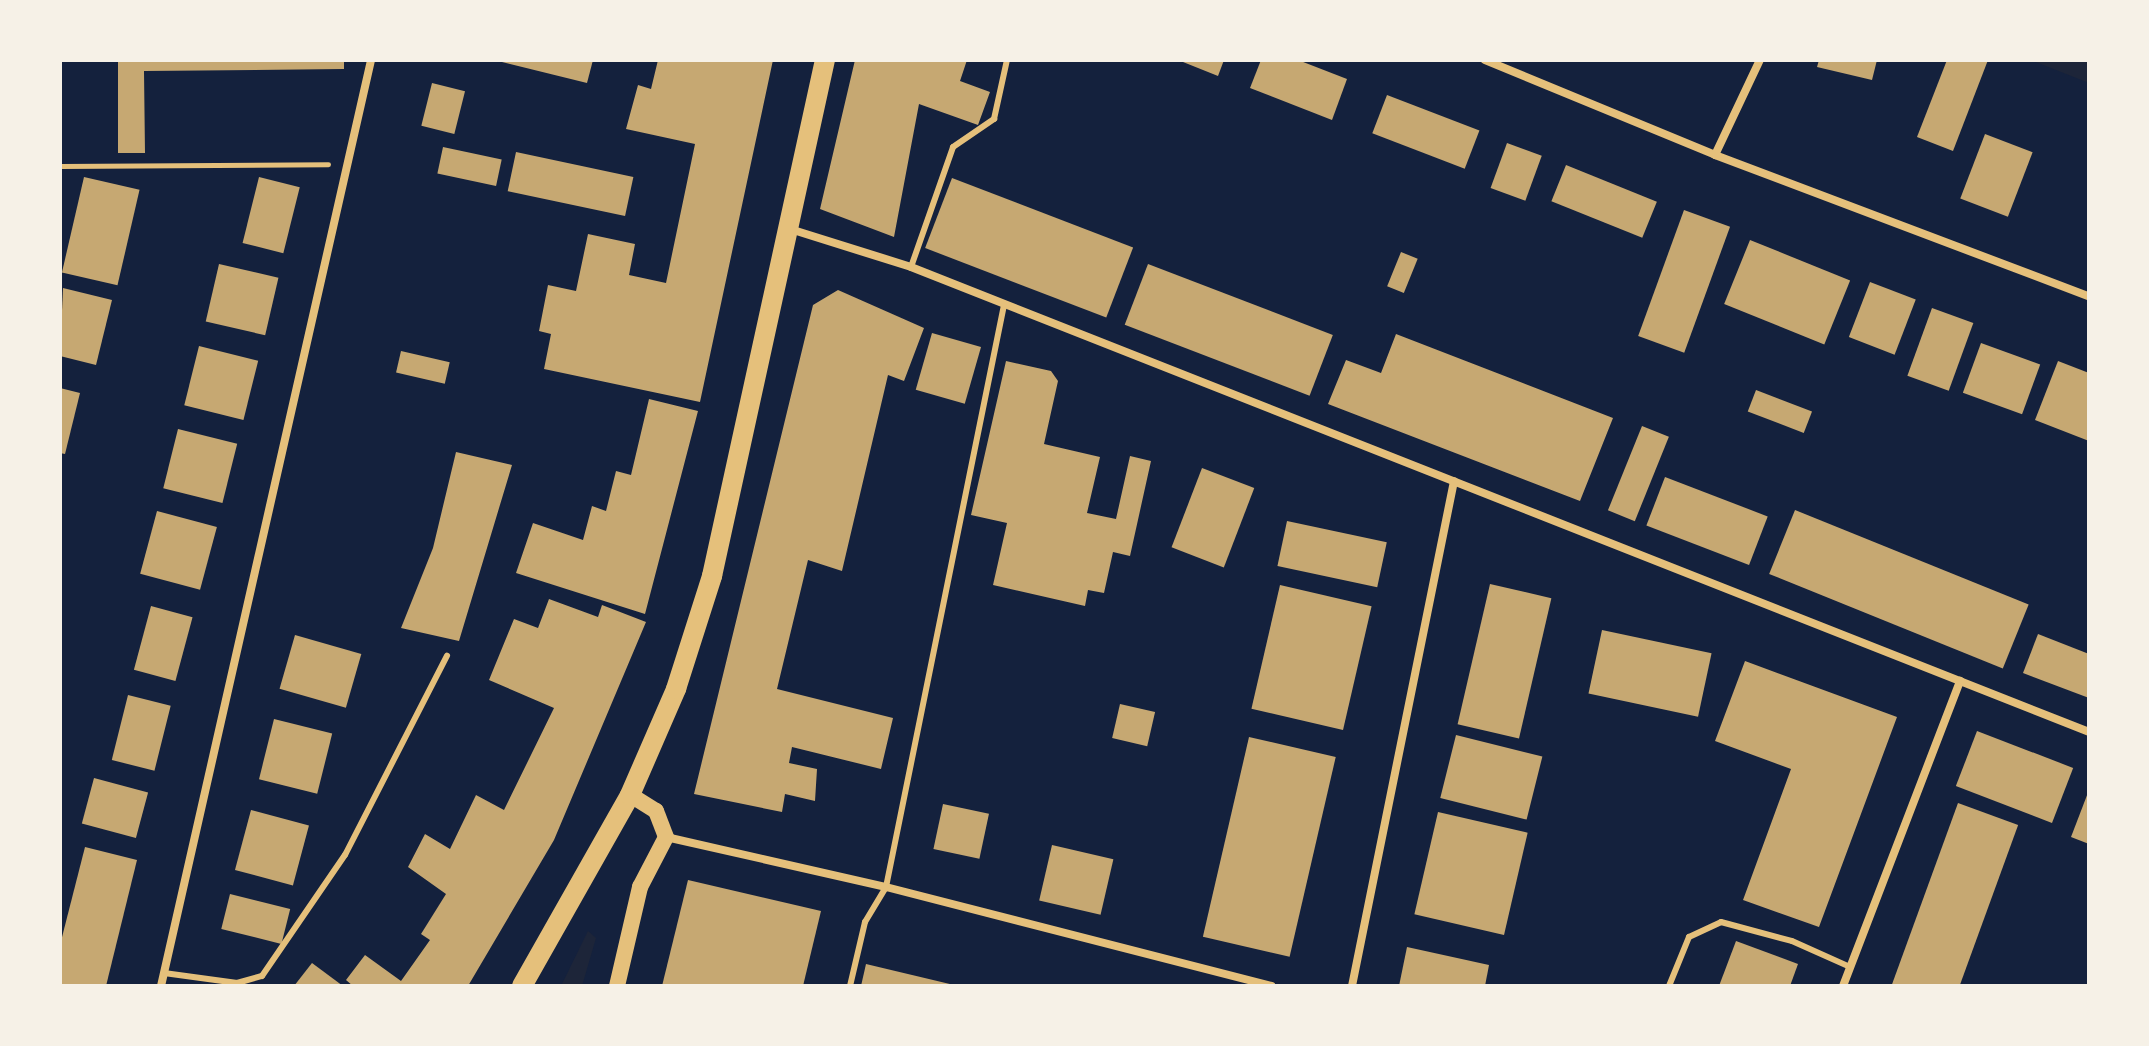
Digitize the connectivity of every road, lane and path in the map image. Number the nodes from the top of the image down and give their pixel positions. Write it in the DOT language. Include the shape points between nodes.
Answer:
graph roads {
  1 [pos="371,60"];
  2 [pos="825,60"];
  3 [pos="1007,60"];
  4 [pos="1485,60"];
  5 [pos="1760,60"];
  6 [pos="1715,155"];
  7 [pos="349,163"];
  8 [pos="60,166"];
  9 [pos="790,229"];
  10 [pos="911,267"];
  11 [pos="2089,296"];
  12 [pos="1004,305"];
  13 [pos="1454,481"];
  14 [pos="447,656"];
  15 [pos="1960,681"];
  16 [pos="2089,732"];
  17 [pos="630,795"];
  18 [pos="666,837"];
  19 [pos="886,887"];
  20 [pos="1850,967"];
  21 [pos="164,973"];
  22 [pos="161,986"];
  23 [pos="522,986"];
  24 [pos="617,986"];
  25 [pos="850,986"];
  26 [pos="1271,986"];
  27 [pos="1352,986"];
  28 [pos="1669,986"];
  29 [pos="1843,986"];
  1 -- 7 [label="street"];
  2 -- 9 [label="main road"];
  3 -- 10 [label="lane" via="994,119 953,147"];
  4 -- 6 [label="street"];
  5 -- 6 [label="street"];
  6 -- 11 [label="street"];
  7 -- 8 [label="path"];
  7 -- 21 [label="street"];
  9 -- 10 [label="street"];
  9 -- 17 [label="main road" via="712,576 676,689"];
  10 -- 12 [label="street"];
  12 -- 13 [label="street"];
  12 -- 19 [label="lane"];
  13 -- 15 [label="street"];
  13 -- 27 [label="street"];
  14 -- 21 [label="lane" via="345,855 262,976 251,983 226,983"];
  15 -- 16 [label="street"];
  15 -- 20 [label="street"];
  17 -- 18 [label="main road" via="656,811"];
  17 -- 23 [label="main road"];
  18 -- 19 [label="street"];
  18 -- 24 [label="main road" via="640,887"];
  19 -- 25 [label="lane" via="865,922"];
  19 -- 26 [label="street"];
  20 -- 28 [label="lane" via="1792,941 1721,922 1689,937"];
  20 -- 29 [label="street"];
  21 -- 22 [label="street"];
}
